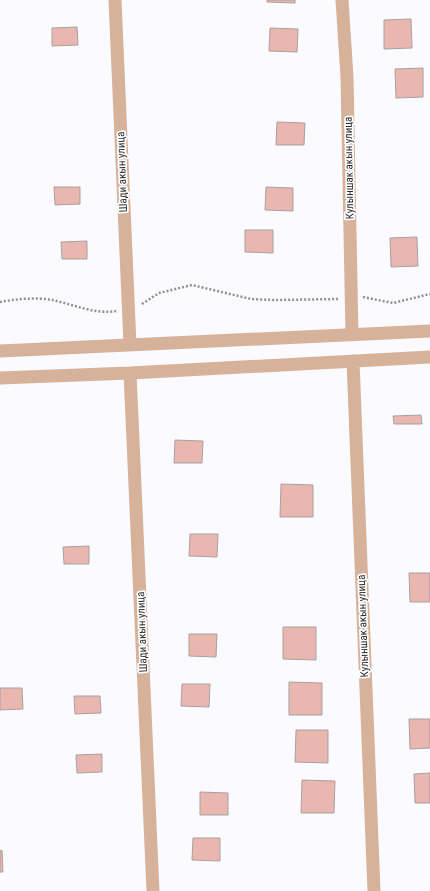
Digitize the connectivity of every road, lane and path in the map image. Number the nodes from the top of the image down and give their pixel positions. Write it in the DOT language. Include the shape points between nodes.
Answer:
graph roads {
  1 [pos="115,0"];
  2 [pos="342,0"];
  3 [pos="430,294"];
  4 [pos="352,297"];
  5 [pos="0,302"];
  6 [pos="128,308"];
  7 [pos="430,331"];
  8 [pos="352,335"];
  9 [pos="130,345"];
  10 [pos="0,351"];
  11 [pos="430,357"];
  12 [pos="353,361"];
  13 [pos="130,373"];
  14 [pos="0,378"];
  15 [pos="153,891"];
  16 [pos="374,891"];
  1 -- 6 [label="street, Шади акын улица"];
  2 -- 4 [label="street, Кулыншак акын улица" via="347,77"];
  3 -- 4 [label="path" via="393,303 360,296"];
  4 -- 6 [label="path" via="251,299 192,285 159,293 138,307"];
  4 -- 8 [label="street, Кулыншак акын улица"];
  5 -- 6 [label="path" via="15,299 50,300 105,313"];
  6 -- 9 [label="street, Шади акын улица"];
  7 -- 8 [label="street"];
  8 -- 9 [label="street"];
  9 -- 10 [label="street"];
  11 -- 12 [label="street"];
  12 -- 13 [label="street"];
  12 -- 16 [label="street, Кулыншак акын улица"];
  13 -- 14 [label="street"];
  13 -- 15 [label="street, Шади акын улица"];
}
